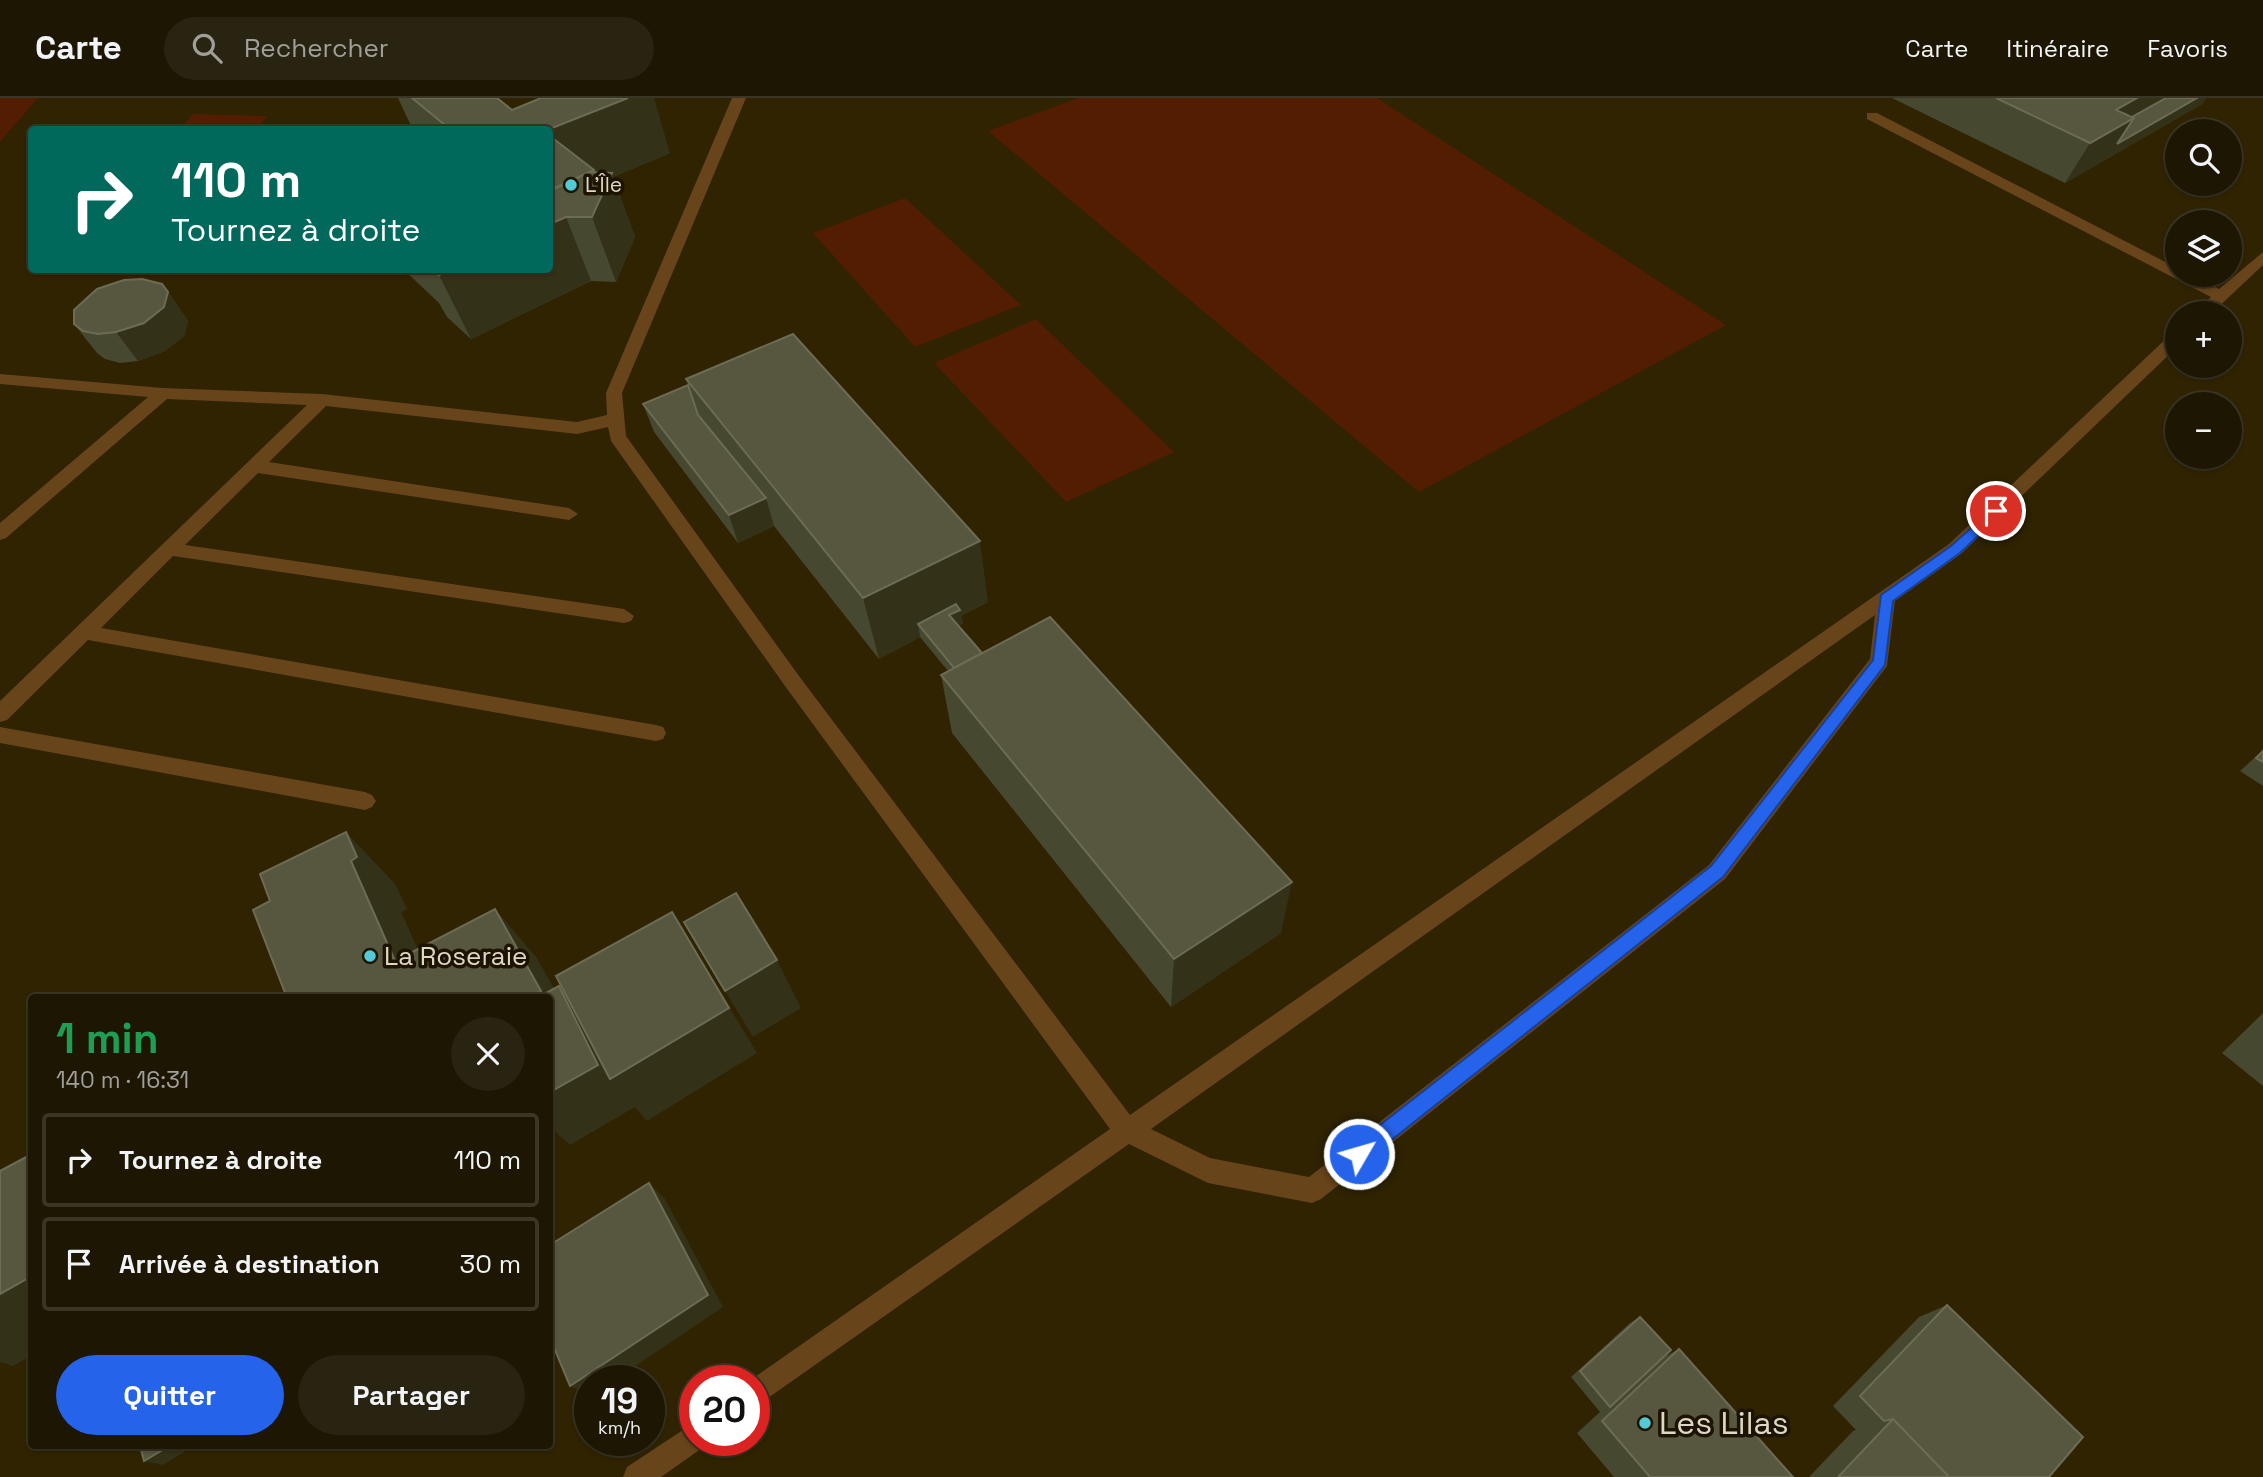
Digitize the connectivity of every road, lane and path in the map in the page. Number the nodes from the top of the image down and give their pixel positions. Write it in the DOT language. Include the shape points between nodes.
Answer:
graph roads {
  1 [pos="740,98"];
  2 [pos="1872,116"];
  3 [pos="2263,257"];
  4 [pos="2165,267"];
  5 [pos="2203,287"];
  6 [pos="2221,296"];
  7 [pos="2216,301"];
  8 [pos="2165,349"];
  9 [pos="0,379"];
  10 [pos="163,393"];
  11 [pos="322,400"];
  12 [pos="616,419"];
  13 [pos="254,466"];
  14 [pos="569,514"];
  15 [pos="0,533"];
  16 [pos="169,549"];
  17 [pos="1886,598"];
  18 [pos="624,616"];
  19 [pos="84,632"];
  20 [pos="0,714"];
  21 [pos="656,733"];
  22 [pos="0,735"];
  23 [pos="365,801"];
  24 [pos="1126,1130"];
  25 [pos="770,1383"];
  26 [pos="679,1447"];
  27 [pos="637,1477"];
  1 -- 12 [label="lane" via="614,393"];
  2 -- 4 [label="lane"];
  3 -- 6 [label="lane"];
  5 -- 6 [label="lane"];
  6 -- 7 [label="lane"];
  8 -- 17 [label="lane" via="1955,549"];
  9 -- 10 [label="lane"];
  10 -- 11 [label="lane"];
  10 -- 15 [label="lane"];
  11 -- 12 [label="lane" via="577,428"];
  11 -- 13 [label="lane"];
  12 -- 24 [label="lane" via="617,437"];
  13 -- 14 [label="lane"];
  13 -- 16 [label="lane"];
  16 -- 18 [label="lane"];
  16 -- 19 [label="lane"];
  17 -- 24 [label="lane"];
  17 -- 24 [label="lane" via="1880,661 1717,872 1312,1191 1208,1170"];
  19 -- 20 [label="lane"];
  19 -- 21 [label="lane"];
  22 -- 23 [label="lane"];
  24 -- 25 [label="lane"];
  26 -- 27 [label="lane"];
}
